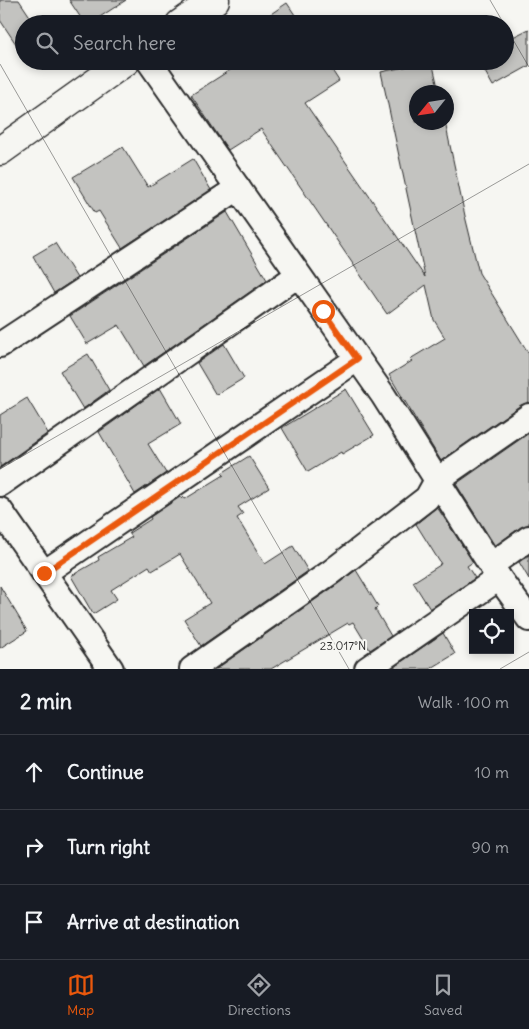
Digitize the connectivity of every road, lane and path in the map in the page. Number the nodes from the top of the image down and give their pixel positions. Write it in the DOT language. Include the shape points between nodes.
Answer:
graph roads {
  1 [pos="215,0"];
  2 [pos="193,15"];
  3 [pos="113,70"];
  4 [pos="155,70"];
  5 [pos="0,151"];
  6 [pos="238,188"];
  7 [pos="298,275"];
  8 [pos="0,345"];
  9 [pos="357,359"];
  10 [pos="529,416"];
  11 [pos="437,480"];
  12 [pos="0,484"];
  13 [pos="0,510"];
  14 [pos="529,538"];
  15 [pos="495,571"];
  16 [pos="44,573"];
  17 [pos="529,619"];
  18 [pos="111,669"];
  19 [pos="192,669"];
  20 [pos="367,669"];
  1 -- 2 [label="street"];
  3 -- 5 [label="street"];
  4 -- 6 [label="street"];
  6 -- 7 [label="street"];
  6 -- 8 [label="street"];
  7 -- 9 [label="street"];
  7 -- 12 [label="street"];
  9 -- 11 [label="street"];
  9 -- 16 [label="street"];
  10 -- 11 [label="street"];
  11 -- 15 [label="street"];
  11 -- 19 [label="street" via="428,498"];
  13 -- 16 [label="street"];
  14 -- 15 [label="street"];
  15 -- 17 [label="street"];
  15 -- 20 [label="street"];
  16 -- 18 [label="street"];
}
